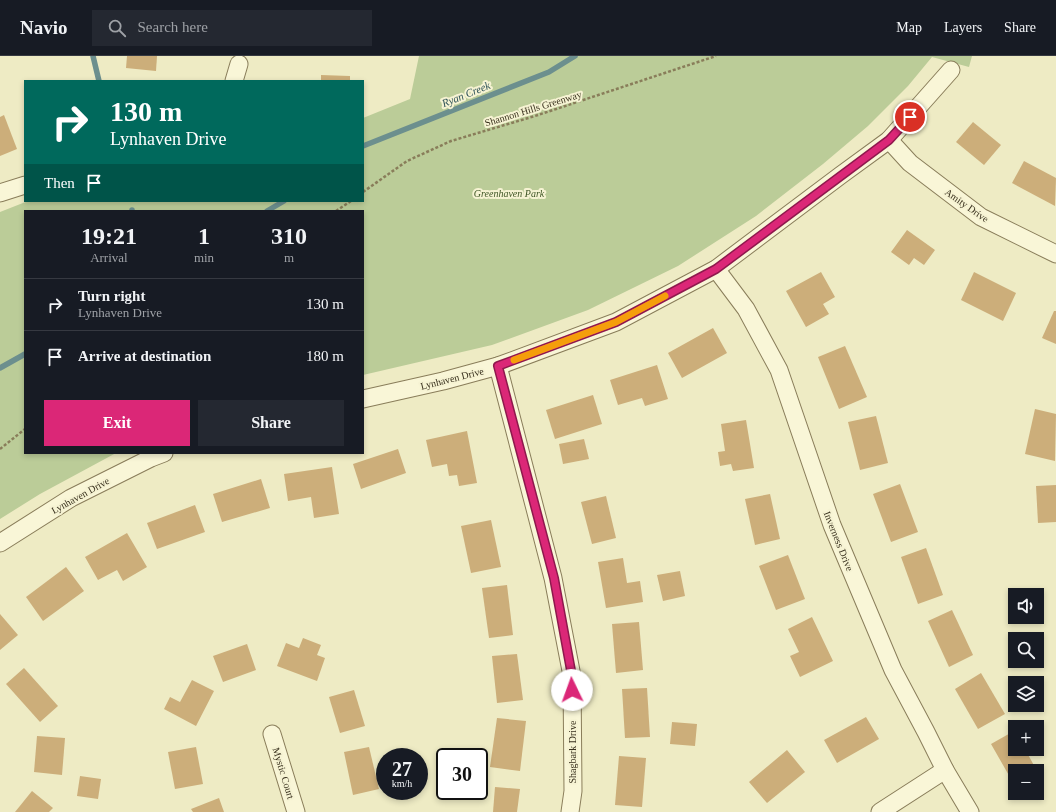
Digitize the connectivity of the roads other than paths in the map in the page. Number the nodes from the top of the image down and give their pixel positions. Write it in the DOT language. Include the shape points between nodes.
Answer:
graph roads {
  1 [pos="239,64"];
  2 [pos="951,70"];
  3 [pos="234,80"];
  4 [pos="889,140"];
  5 [pos="24,185"];
  6 [pos="0,193"];
  7 [pos="1056,254"];
  8 [pos="716,269"];
  9 [pos="498,366"];
  10 [pos="364,399"];
  11 [pos="161,454"];
  12 [pos="0,543"];
  13 [pos="272,734"];
  14 [pos="945,770"];
  15 [pos="296,812"];
  16 [pos="570,812"];
  17 [pos="880,812"];
  18 [pos="970,812"];
  1 -- 3 [label="street"];
  2 -- 4 [label="street, Lynhaven Drive"];
  4 -- 7 [label="street, Amity Drive" via="910,163 981,217"];
  4 -- 8 [label="street, Lynhaven Drive"];
  5 -- 6 [label="street"];
  8 -- 9 [label="street, Lynhaven Drive" via="616,322"];
  8 -- 14 [label="street, Inverness Drive" via="746,309 779,370 832,525 893,670"];
  9 -- 10 [label="street, Lynhaven Drive"];
  9 -- 16 [label="street, Shagbark Drive" via="554,578 572,676 573,791"];
  11 -- 12 [label="street, Lynhaven Drive" via="71,498"];
  13 -- 15 [label="street, Mystic Court"];
  14 -- 17 [label="street"];
  14 -- 18 [label="street, Inverness Drive"];
}
